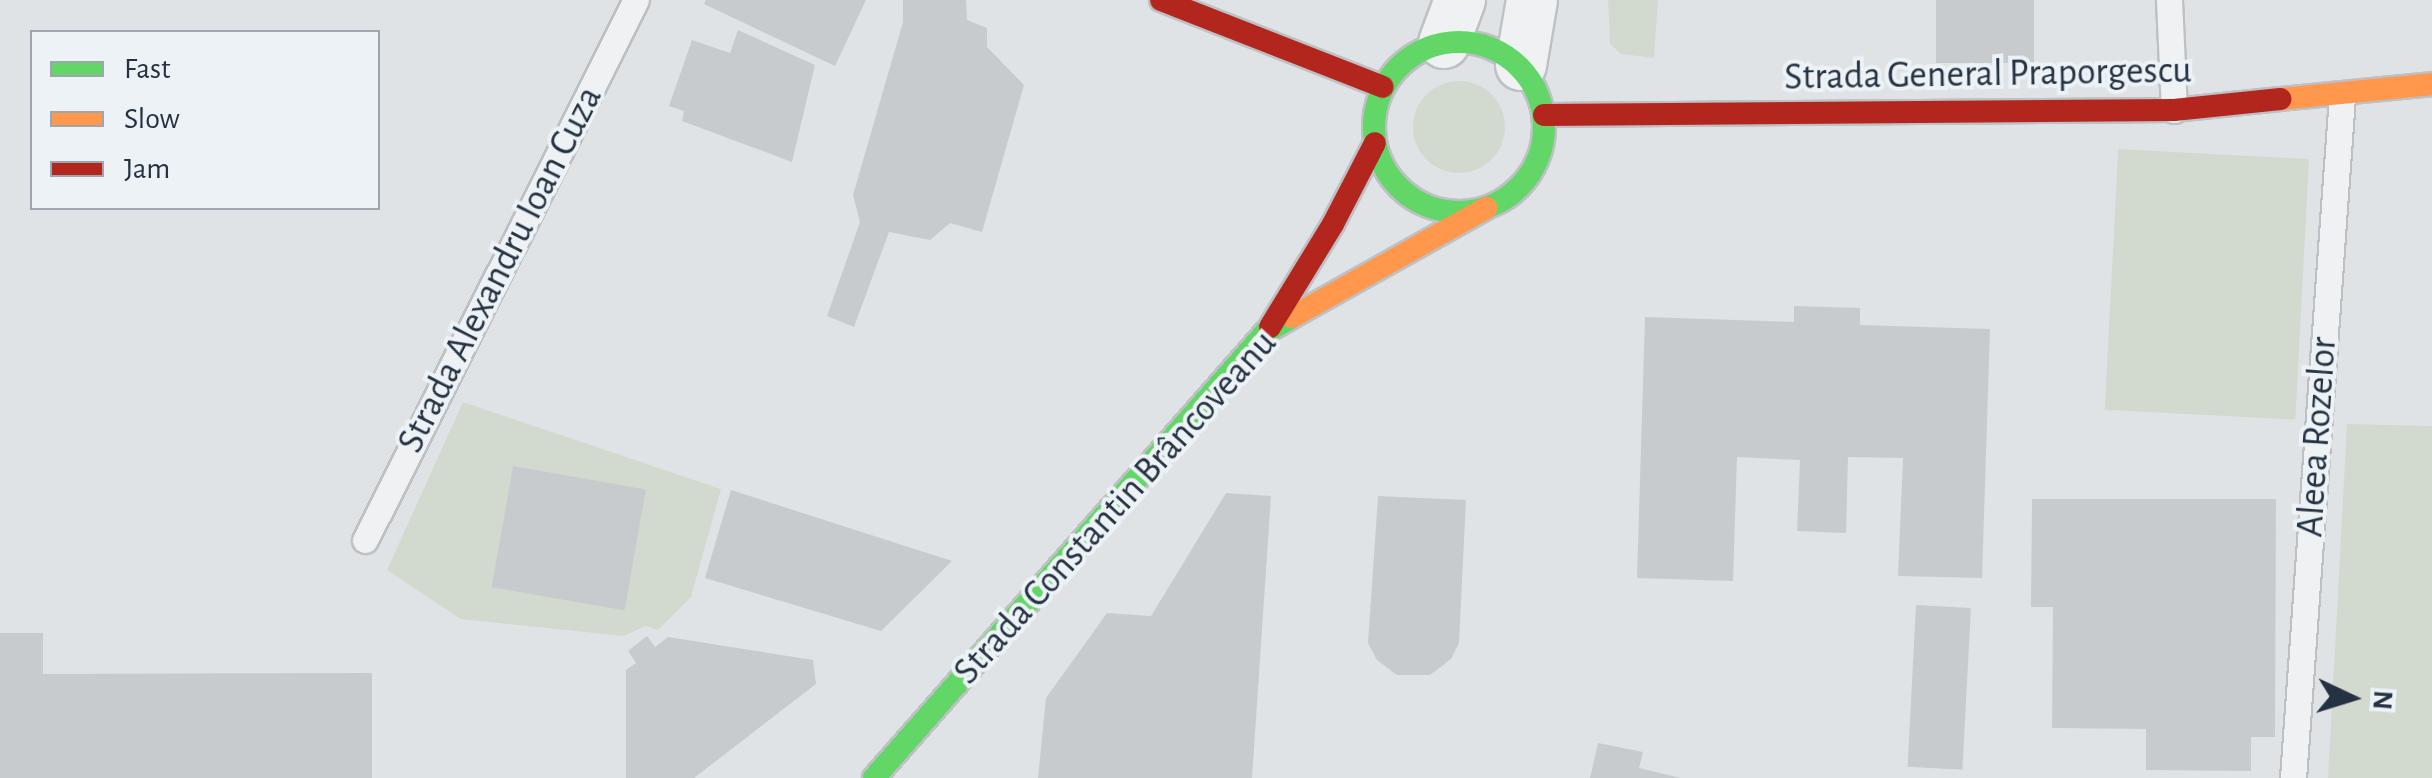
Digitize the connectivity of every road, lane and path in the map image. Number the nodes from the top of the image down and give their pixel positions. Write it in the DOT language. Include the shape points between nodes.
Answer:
graph roads {
  1 [pos="636,0"];
  2 [pos="1161,0"];
  3 [pos="1532,0"];
  4 [pos="2169,0"];
  5 [pos="1452,21"];
  6 [pos="1520,65"];
  7 [pos="2432,84"];
  8 [pos="1382,87"];
  9 [pos="2342,96"];
  10 [pos="2174,110"];
  11 [pos="1544,115"];
  12 [pos="1374,143"];
  13 [pos="1486,208"];
  14 [pos="1266,332"];
  15 [pos="365,540"];
  16 [pos="874,778"];
  17 [pos="2293,778"];
  1 -- 15 [label="lane, Strada Alexandru Ioan Cuza"];
  2 -- 8 [label="street"];
  3 -- 6 [label="street"];
  4 -- 10 [label="lane"];
  5 -- 6 [label="street"];
  5 -- 8 [label="street"];
  6 -- 11 [label="street"];
  7 -- 9 [label="street, Strada General Praporgescu"];
  8 -- 12 [label="street"];
  9 -- 10 [label="street, Strada General Praporgescu"];
  9 -- 17 [label="lane, Aleea Rozelor"];
  10 -- 11 [label="street, Strada General Praporgescu"];
  11 -- 13 [label="street" via="1543,145 1532,172"];
  12 -- 13 [label="street" via="1402,192 1427,207"];
  12 -- 14 [label="street"];
  13 -- 14 [label="street, Strada Constantin Brâncoveanu"];
  14 -- 16 [label="street, Strada Constantin Brâncoveanu"];
}
